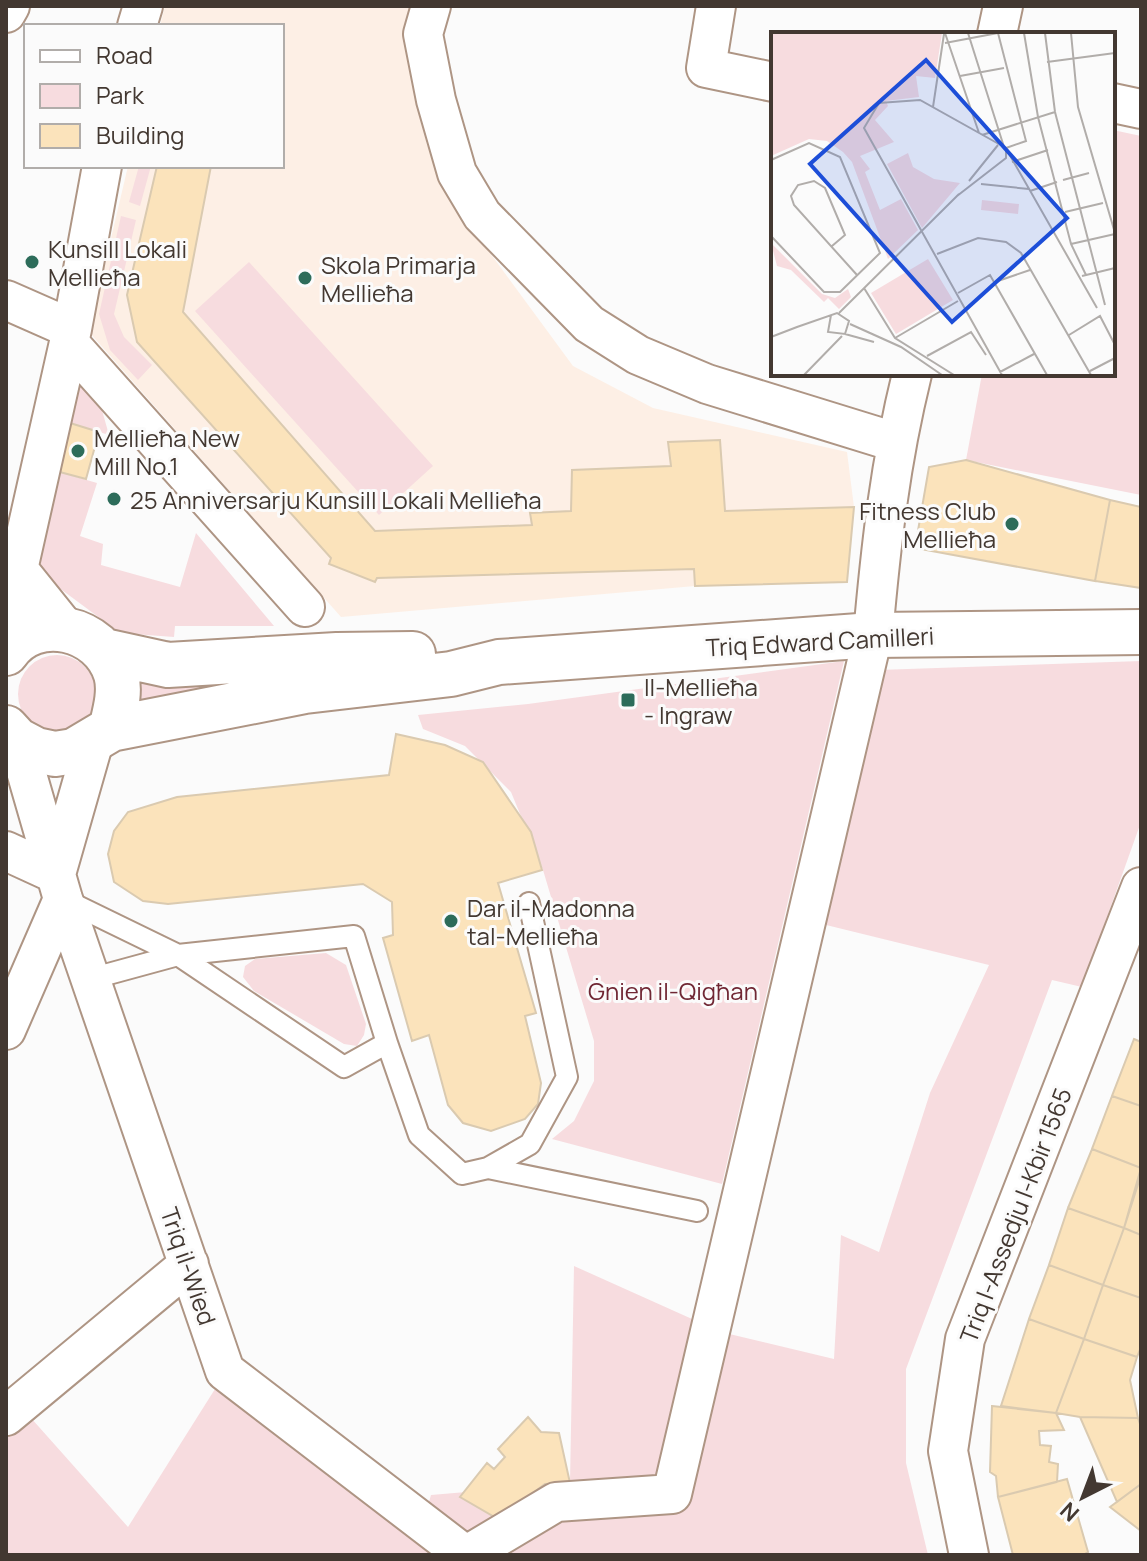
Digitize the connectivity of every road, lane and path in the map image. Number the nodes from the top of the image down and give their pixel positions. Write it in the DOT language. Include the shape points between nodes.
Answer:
graph roads {
  1 [pos="10,6"];
  2 [pos="431,6"];
  3 [pos="716,6"];
  4 [pos="1003,6"];
  5 [pos="6,13"];
  6 [pos="997,32"];
  7 [pos="771,82"];
  8 [pos="1115,103"];
  9 [pos="1141,109"];
  10 [pos="102,168"];
  11 [pos="6,300"];
  12 [pos="70,336"];
  13 [pos="912,376"];
  14 [pos="895,442"];
  15 [pos="11,566"];
  16 [pos="305,607"];
  17 [pos="6,623"];
  18 [pos="66,629"];
  19 [pos="1141,632"];
  20 [pos="873,635"];
  21 [pos="104,651"];
  22 [pos="6,653"];
  23 [pos="499,662"];
  24 [pos="12,734"];
  25 [pos="103,735"];
  26 [pos="6,851"];
  27 [pos="60,887"];
  28 [pos="1141,887"];
  29 [pos="529,903"];
  30 [pos="178,955"];
  31 [pos="90,979"];
  32 [pos="6,1030"];
  33 [pos="387,1043"];
  34 [pos="488,1168"];
  35 [pos="697,1211"];
  36 [pos="189,1264"];
  37 [pos="6,1416"];
  38 [pos="466,1555"];
  39 [pos="969,1555"];
  1 -- 5 [label="street"];
  2 -- 14 [label="street" via="423,34 457,173 482,215 589,324 638,355 707,384"];
  3 -- 7 [label="street" via="706,68"];
  4 -- 6 [label="street"];
  8 -- 9 [label="street"];
  10 -- 12 [label="street"];
  11 -- 12 [label="street"];
  12 -- 15 [label="street"];
  12 -- 16 [label="street"];
  13 -- 14 [label="street"];
  14 -- 20 [label="street"];
  15 -- 17 [label="street"];
  15 -- 18 [label="street"];
  18 -- 21 [label="street, Triq Edward Camilleri" via="87,636"];
  18 -- 22 [label="street" via="27,634"];
  19 -- 20 [label="street, Triq Edward Camilleri"];
  20 -- 23 [label="street, Triq Edward Camilleri"];
  20 -- 38 [label="street, Triq il-Wied" via="672,1494 556,1502"];
  21 -- 23 [label="street, Triq Edward Camilleri" via="168,665 337,655 449,654"];
  21 -- 25 [label="street" via="115,670 117,703"];
  23 -- 25 [label="street, Triq Edward Camilleri" via="451,674 305,691"];
  24 -- 25 [label="street, Triq Edward Camilleri" via="36,750 55,754 74,751"];
  24 -- 27 [label="street, Triq il-Wied"];
  25 -- 27 [label="street"];
  26 -- 27 [label="street"];
  27 -- 30 [label="lane"];
  27 -- 31 [label="street, Triq il-Wied"];
  27 -- 32 [label="street"];
  28 -- 39 [label="street, Triq l-Assedju l-Kbir 1565" via="965,1339 948,1451"];
  29 -- 34 [label="lane" via="567,1077 530,1144"];
  30 -- 31 [label="lane"];
  30 -- 33 [label="lane" via="344,1067"];
  30 -- 33 [label="lane" via="354,936"];
  31 -- 36 [label="street, Triq il-Wied"];
  33 -- 34 [label="lane" via="419,1135 462,1174"];
  34 -- 35 [label="lane"];
  36 -- 37 [label="street"];
  36 -- 38 [label="street, Triq il-Wied" via="225,1371"];
}
